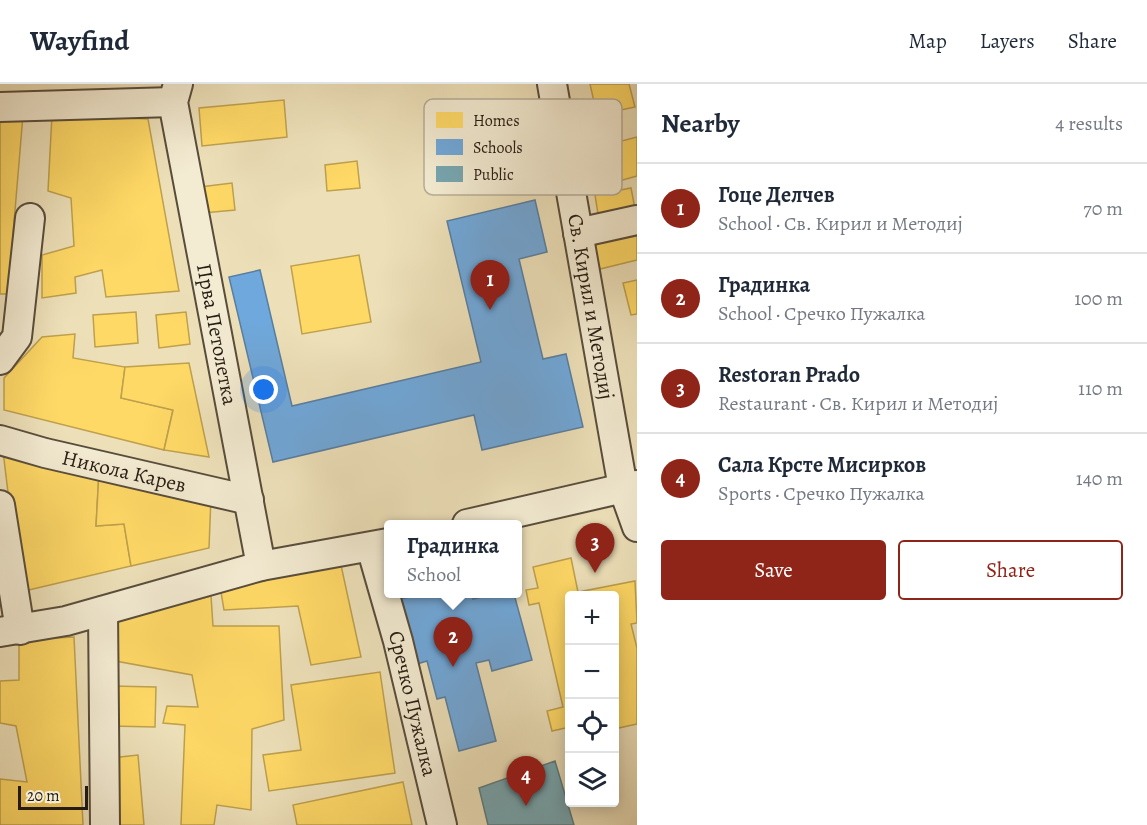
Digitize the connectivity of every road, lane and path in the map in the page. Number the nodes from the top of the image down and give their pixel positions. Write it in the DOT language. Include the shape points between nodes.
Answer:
graph roads {
  1 [pos="552,84"];
  2 [pos="175,93"];
  3 [pos="43,95"];
  4 [pos="555,99"];
  5 [pos="0,107"];
  6 [pos="571,195"];
  7 [pos="30,219"];
  8 [pos="637,220"];
  9 [pos="578,233"];
  10 [pos="0,360"];
  11 [pos="0,440"];
  12 [pos="630,486"];
  13 [pos="249,500"];
  14 [pos="0,505"];
  15 [pos="488,520"];
  16 [pos="637,528"];
  17 [pos="380,545"];
  18 [pos="261,566"];
  19 [pos="384,566"];
  20 [pos="390,598"];
  21 [pos="104,611"];
  22 [pos="10,631"];
  23 [pos="105,825"];
  24 [pos="442,825"];
  1 -- 4 [label="street, Св. Кирил и Методиј"];
  2 -- 3 [label="street"];
  2 -- 13 [label="street, Прва Петолетка"];
  3 -- 5 [label="street"];
  6 -- 9 [label="street, Св. Кирил и Методиј"];
  7 -- 10 [label="street" via="17,338"];
  8 -- 9 [label="street"];
  9 -- 12 [label="street, Св. Кирил и Методиј"];
  11 -- 13 [label="street, Никола Карев"];
  12 -- 15 [label="street"];
  12 -- 16 [label="street, Св. Кирил и Методиј"];
  13 -- 18 [label="street, Прва Петолетка"];
  14 -- 22 [label="street"];
  17 -- 18 [label="street"];
  17 -- 19 [label="street, Сречко Пужалка"];
  18 -- 21 [label="street"];
  20 -- 24 [label="street, Сречко Пужалка"];
  21 -- 22 [label="street"];
  21 -- 23 [label="street"];
}
